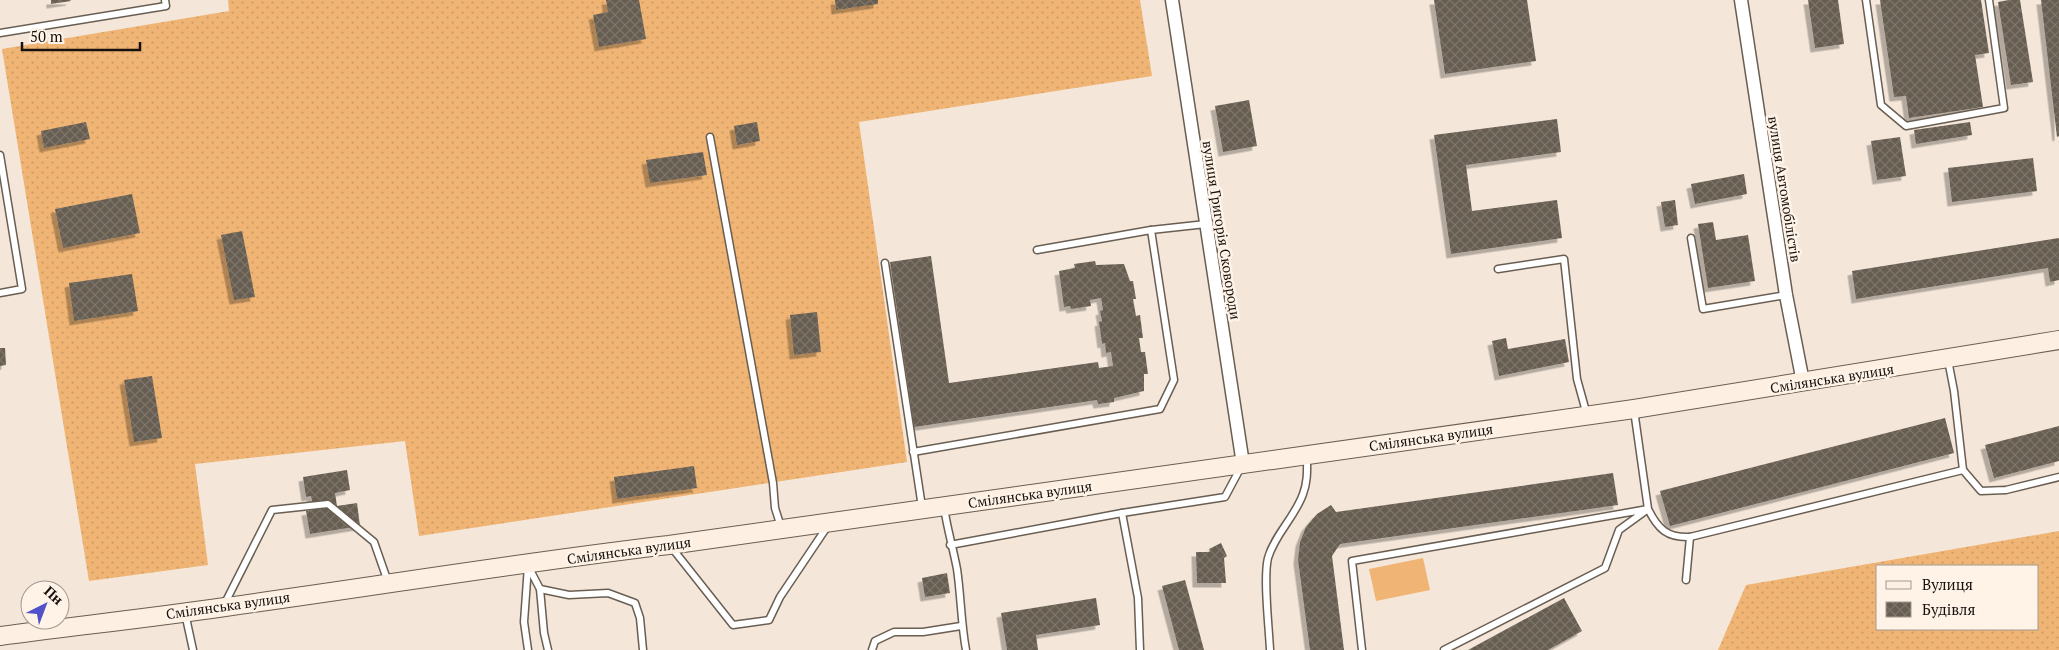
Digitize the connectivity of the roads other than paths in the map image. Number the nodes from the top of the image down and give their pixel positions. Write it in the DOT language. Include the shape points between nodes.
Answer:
graph roads {
  1 [pos="165,0"];
  2 [pos="1172,0"];
  3 [pos="1742,0"];
  4 [pos="1866,0"];
  5 [pos="1989,0"];
  6 [pos="0,33"];
  7 [pos="710,137"];
  8 [pos="0,155"];
  9 [pos="1206,224"];
  10 [pos="1151,230"];
  11 [pos="1691,238"];
  12 [pos="1037,250"];
  13 [pos="885,263"];
  14 [pos="1498,269"];
  15 [pos="0,293"];
  16 [pos="1786,295"];
  17 [pos="2059,340"];
  18 [pos="1948,358"];
  19 [pos="1803,382"];
  20 [pos="1634,409"];
  21 [pos="1587,416"];
  22 [pos="913,452"];
  23 [pos="1307,455"];
  24 [pos="1243,464"];
  25 [pos="1963,470"];
  26 [pos="2059,477"];
  27 [pos="944,506"];
  28 [pos="922,509"];
  29 [pos="1648,509"];
  30 [pos="1122,513"];
  31 [pos="830,522"];
  32 [pos="781,528"];
  33 [pos="1690,537"];
  34 [pos="669,545"];
  35 [pos="950,545"];
  36 [pos="528,564"];
  37 [pos="1686,580"];
  38 [pos="388,582"];
  39 [pos="540,589"];
  40 [pos="223,608"];
  41 [pos="185,612"];
  42 [pos="961,626"];
  43 [pos="0,636"];
  44 [pos="192,650"];
  45 [pos="528,650"];
  46 [pos="548,650"];
  47 [pos="643,650"];
  48 [pos="872,650"];
  49 [pos="966,650"];
  50 [pos="1140,650"];
  51 [pos="1270,650"];
  52 [pos="1362,650"];
  53 [pos="1444,650"];
  1 -- 6 [label="lane" via="166,6"];
  2 -- 9 [label="street, вулиця Григорія Сковороди"];
  3 -- 16 [label="street, вулиця Автомобілістів"];
  4 -- 5 [label="lane" via="1881,104 1906,126 2004,108"];
  7 -- 32 [label="lane"];
  8 -- 15 [label="lane" via="22,289"];
  9 -- 10 [label="lane"];
  9 -- 24 [label="street, вулиця Григорія Сковороди"];
  10 -- 12 [label="lane"];
  10 -- 22 [label="lane" via="1174,380 1160,409"];
  11 -- 16 [label="lane" via="1703,309"];
  13 -- 22 [label="lane"];
  14 -- 21 [label="lane" via="1564,259 1577,379"];
  16 -- 19 [label="street, вулиця Автомобілістів"];
  17 -- 18 [label="main road, Смілянська вулиця"];
  18 -- 19 [label="main road, Смілянська вулиця"];
  18 -- 25 [label="lane"];
  19 -- 20 [label="main road, Смілянська вулиця"];
  20 -- 21 [label="main road, Смілянська вулиця"];
  20 -- 29 [label="lane"];
  21 -- 23 [label="main road, Смілянська вулиця"];
  22 -- 28 [label="lane"];
  23 -- 24 [label="main road, Смілянська вулиця"];
  23 -- 51 [label="lane" via="1307,480 1302,496 1268,559"];
  24 -- 27 [label="main road, Смілянська вулиця"];
  24 -- 30 [label="lane" via="1225,498"];
  25 -- 26 [label="lane" via="1981,492 2006,490"];
  25 -- 33 [label="lane"];
  27 -- 28 [label="main road, Смілянська вулиця"];
  27 -- 35 [label="lane"];
  28 -- 31 [label="main road, Смілянська вулиця"];
  29 -- 33 [label="lane" via="1665,532"];
  29 -- 52 [label="lane" via="1352,561"];
  29 -- 53 [label="lane" via="1620,530 1605,568"];
  30 -- 35 [label="lane"];
  30 -- 50 [label="lane" via="1138,598"];
  31 -- 32 [label="main road, Смілянська вулиця"];
  31 -- 34 [label="lane" via="780,597 769,620 733,625"];
  32 -- 34 [label="main road, Смілянська вулиця"];
  33 -- 37 [label="lane"];
  34 -- 36 [label="main road, Смілянська вулиця"];
  35 -- 42 [label="lane" via="956,568"];
  36 -- 38 [label="main road, Смілянська вулиця"];
  36 -- 39 [label="lane"];
  36 -- 45 [label="lane" via="524,622"];
  38 -- 40 [label="main road, Смілянська вулиця"];
  38 -- 40 [label="lane" via="374,542 328,504 272,510"];
  39 -- 46 [label="lane"];
  39 -- 47 [label="lane" via="569,595 608,593 635,603"];
  40 -- 41 [label="main road, Смілянська вулиця"];
  41 -- 43 [label="main road, Смілянська вулиця"];
  41 -- 44 [label="lane"];
  42 -- 48 [label="lane" via="923,632 894,632 875,641"];
  42 -- 49 [label="lane"];
}
